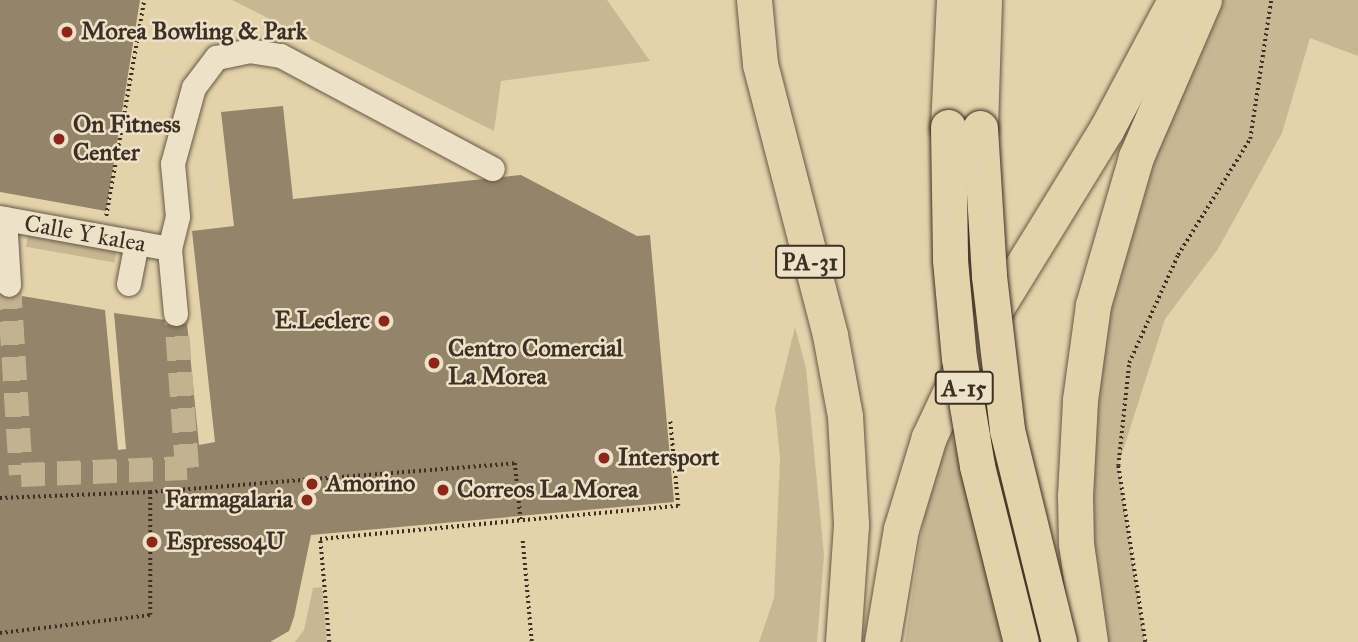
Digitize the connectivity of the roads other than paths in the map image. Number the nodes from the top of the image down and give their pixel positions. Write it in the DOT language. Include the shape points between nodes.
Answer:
graph roads {
  1 [pos="754,0"];
  2 [pos="954,0"];
  3 [pos="984,0"];
  4 [pos="1175,0"];
  5 [pos="1191,0"];
  6 [pos="1204,0"];
  7 [pos="964,127"];
  8 [pos="494,169"];
  9 [pos="3,219"];
  10 [pos="1046,227"];
  11 [pos="137,243"];
  12 [pos="170,249"];
  13 [pos="130,284"];
  14 [pos="9,285"];
  15 [pos="170,298"];
  16 [pos="851,525"];
  17 [pos="830,642"];
  18 [pos="843,642"];
  19 [pos="882,642"];
  20 [pos="1021,642"];
  21 [pos="1059,642"];
  22 [pos="1090,642"];
  1 -- 16 [label="highway, PA-31" via="763,77 835,362 846,429"];
  2 -- 7 [label="highway, A-15"];
  3 -- 7 [label="highway, A-15"];
  4 -- 10 [label="highway" via="1106,130"];
  5 -- 10 [label="highway" via="1109,151 1073,202"];
  6 -- 22 [label="highway" via="1136,158 1093,304 1080,400 1076,496 1076,544"];
  7 -- 20 [label="highway, A-15, bridge" via="950,260 959,358 977,466"];
  7 -- 21 [label="highway, A-15, bridge" via="989,276 1007,430"];
  8 -- 12 [label="street" via="281,57 248,51 217,58 194,88 178,135 173,164 178,217"];
  9 -- 11 [label="street, Calle Y kalea"];
  9 -- 14 [label="street"];
  10 -- 19 [label="highway" via="968,354 929,437 901,529"];
  11 -- 12 [label="street, Calle Y kalea"];
  11 -- 13 [label="street"];
  12 -- 15 [label="street"];
  16 -- 17 [label="highway" via="839,551"];
  16 -- 18 [label="highway, PA-31"];
}
